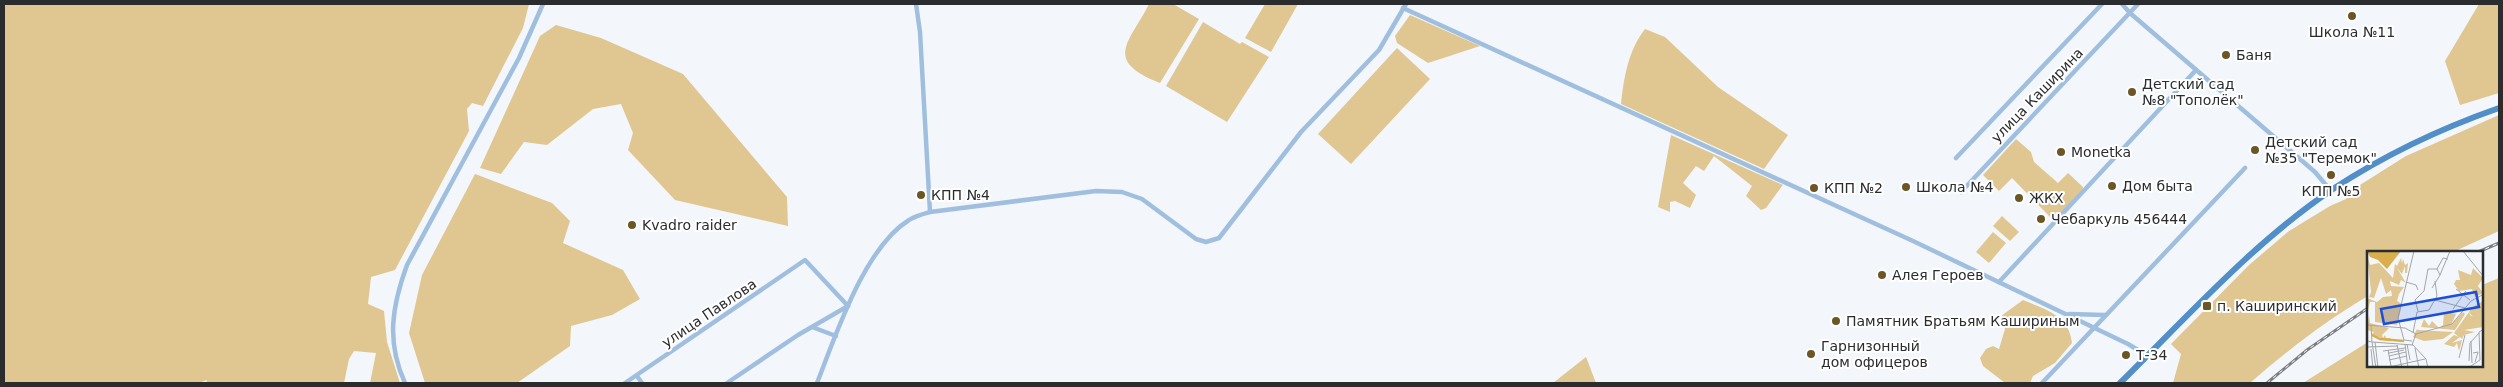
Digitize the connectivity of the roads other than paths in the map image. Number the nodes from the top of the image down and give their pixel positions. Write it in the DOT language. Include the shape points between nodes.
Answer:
graph roads {
  1 [pos="543,4"];
  2 [pos="916,4"];
  3 [pos="2102,4"];
  4 [pos="2122,4"];
  5 [pos="2138,4"];
  6 [pos="1405,6"];
  7 [pos="2130,13"];
  8 [pos="2196,70"];
  9 [pos="2499,108"];
  10 [pos="1956,158"];
  11 [pos="2245,168"];
  12 [pos="2331,191"];
  13 [pos="1961,192"];
  14 [pos="930,212"];
  15 [pos="1999,282"];
  16 [pos="848,306"];
  17 [pos="2065,314"];
  18 [pos="2105,315"];
  19 [pos="812,327"];
  20 [pos="2094,327"];
  21 [pos="836,336"];
  22 [pos="2148,356"];
  23 [pos="637,376"];
  24 [pos="405,383"];
  25 [pos="625,383"];
  26 [pos="642,383"];
  27 [pos="727,383"];
  28 [pos="817,383"];
  29 [pos="2042,383"];
  30 [pos="2120,383"];
  1 -- 24 [label="street" via="519,58 407,265 396,296 392,332"];
  2 -- 14 [label="street"];
  3 -- 10 [label="street, улица Каширина"];
  4 -- 7 [label="street"];
  5 -- 7 [label="street, улица Каширина"];
  6 -- 14 [label="street" via="1379,50 1301,132 1219,238 1206,242 1196,239 1142,199 1122,192 1096,191"];
  6 -- 15 [label="street"];
  7 -- 8 [label="street"];
  7 -- 13 [label="street, улица Каширина"];
  8 -- 12 [label="street" via="2315,172"];
  8 -- 15 [label="street"];
  9 -- 12 [label="main road" via="2423,140"];
  11 -- 18 [label="street"];
  12 -- 22 [label="main road" via="2289,222 2240,266"];
  14 -- 16 [label="street" via="909,219 890,236 872,261"];
  15 -- 17 [label="street"];
  16 -- 19 [label="street"];
  16 -- 21 [label="street"];
  16 -- 23 [label="street, улица Павлова" via="805,260"];
  17 -- 18 [label="street"];
  17 -- 20 [label="street"];
  18 -- 20 [label="street"];
  19 -- 21 [label="street"];
  19 -- 27 [label="street"];
  20 -- 22 [label="street"];
  20 -- 29 [label="street"];
  21 -- 28 [label="street"];
  22 -- 30 [label="main road"];
  23 -- 25 [label="street, улица Павлова"];
  23 -- 26 [label="street"];
}
